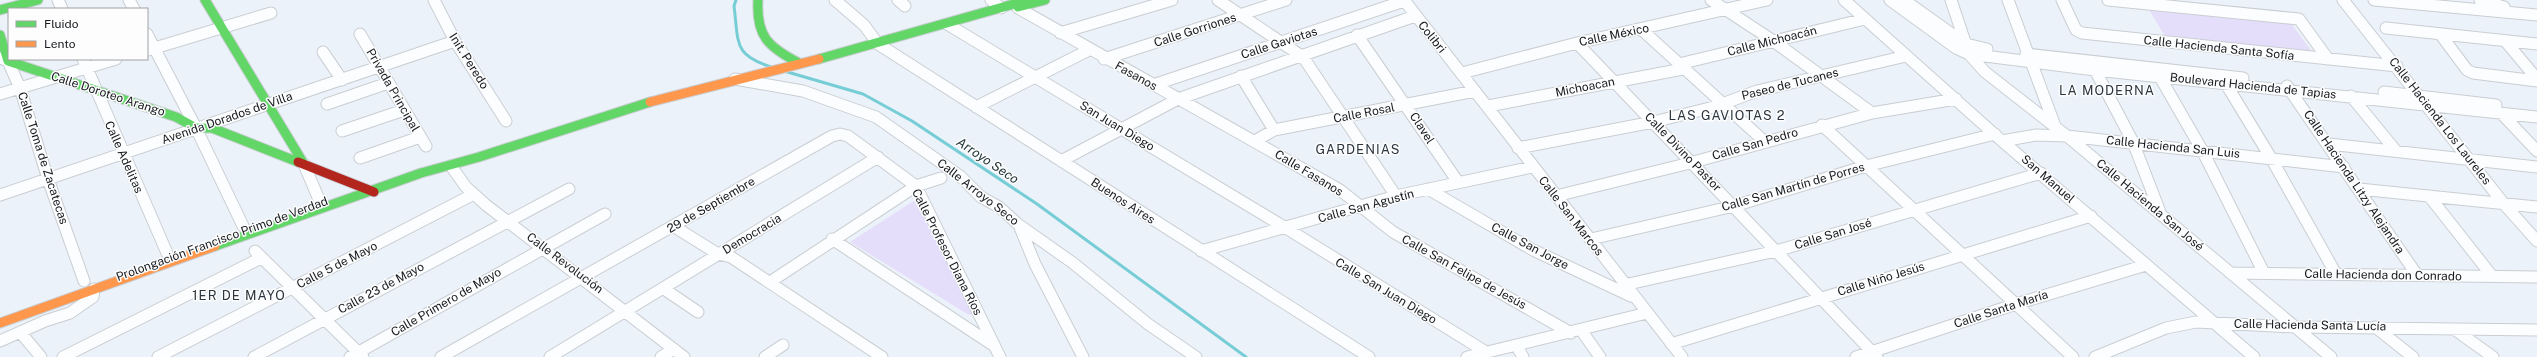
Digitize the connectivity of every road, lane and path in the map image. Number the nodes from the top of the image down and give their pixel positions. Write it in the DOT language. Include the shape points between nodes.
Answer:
graph roads {
  1 [pos="205,0"];
  2 [pos="434,0"];
  3 [pos="758,0"];
  4 [pos="836,0"];
  5 [pos="991,0"];
  6 [pos="1028,0"];
  7 [pos="1045,0"];
  8 [pos="1172,0"];
  9 [pos="1218,0"];
  10 [pos="1286,0"];
  11 [pos="1404,0"];
  12 [pos="1711,0"];
  13 [pos="1766,0"];
  14 [pos="1844,0"];
  15 [pos="1890,0"];
  16 [pos="1904,0"];
  17 [pos="1951,0"];
  18 [pos="2008,0"];
  19 [pos="2062,0"];
  20 [pos="2108,0"];
  21 [pos="2343,0"];
  22 [pos="2374,0"];
  23 [pos="2480,0"];
  24 [pos="34,1"];
  25 [pos="0,3"];
  26 [pos="1001,8"];
  27 [pos="1018,8"];
  28 [pos="1727,9"];
  29 [pos="0,10"];
  30 [pos="270,13"];
  31 [pos="2525,14"];
  32 [pos="1240,15"];
  33 [pos="2537,15"];
  34 [pos="1415,16"];
  35 [pos="1865,19"];
  36 [pos="947,24"];
  37 [pos="221,27"];
  38 [pos="2386,28"];
  39 [pos="1642,30"];
  40 [pos="1060,33"];
  41 [pos="360,34"];
  42 [pos="0,35"];
  43 [pos="1358,35"];
  44 [pos="2441,35"];
  45 [pos="148,38"];
  46 [pos="1772,40"];
  47 [pos="455,41"];
  48 [pos="1281,42"];
  49 [pos="1577,43"];
  50 [pos="2507,43"];
  51 [pos="878,44"];
  52 [pos="2537,44"];
  53 [pos="151,49"];
  54 [pos="1967,49"];
  55 [pos="1982,49"];
  56 [pos="1089,50"];
  57 [pos="323,52"];
  58 [pos="1906,56"];
  59 [pos="1303,57"];
  60 [pos="4,59"];
  61 [pos="1104,59"];
  62 [pos="2032,59"];
  63 [pos="2328,59"];
  64 [pos="108,60"];
  65 [pos="85,63"];
  66 [pos="796,64"];
  67 [pos="1681,66"];
  68 [pos="2397,66"];
  69 [pos="379,68"];
  70 [pos="2095,70"];
  71 [pos="2157,72"];
  72 [pos="1462,73"];
  73 [pos="1822,75"];
  74 [pos="1034,76"];
  75 [pos="1241,76"];
  76 [pos="55,77"];
  77 [pos="735,79"];
  78 [pos="342,80"];
  79 [pos="2537,80"];
  80 [pos="1616,81"];
  81 [pos="388,83"];
  82 [pos="2226,84"];
  83 [pos="1153,85"];
  84 [pos="2287,86"];
  85 [pos="20,88"];
  86 [pos="95,89"];
  87 [pos="1475,91"];
  88 [pos="0,94"];
  89 [pos="2419,95"];
  90 [pos="2351,96"];
  91 [pos="1178,99"];
  92 [pos="1956,99"];
  93 [pos="1723,103"];
  94 [pos="266,104"];
  95 [pos="327,104"];
  96 [pos="2427,104"];
  97 [pos="1407,105"];
  98 [pos="1488,106"];
  99 [pos="976,107"];
  100 [pos="404,110"];
  101 [pos="2537,110"];
  102 [pos="1872,113"];
  103 [pos="2501,113"];
  104 [pos="1341,117"];
  105 [pos="2537,117"];
  106 [pos="506,121"];
  107 [pos="1653,122"];
  108 [pos="1822,125"];
  109 [pos="2055,126"];
  110 [pos="196,128"];
  111 [pos="1122,128"];
  112 [pos="1274,130"];
  113 [pos="342,131"];
  114 [pos="840,134"];
  115 [pos="2067,136"];
  116 [pos="420,137"];
  117 [pos="1999,137"];
  118 [pos="1255,141"];
  119 [pos="1764,141"];
  120 [pos="2133,142"];
  121 [pos="2329,144"];
  122 [pos="426,146"];
  123 [pos="1518,148"];
  124 [pos="2202,150"];
  125 [pos="2396,151"];
  126 [pos="2537,151"];
  127 [pos="122,154"];
  128 [pos="878,157"];
  129 [pos="360,158"];
  130 [pos="2271,158"];
  131 [pos="2471,160"];
  132 [pos="1061,161"];
  133 [pos="1690,163"];
  134 [pos="304,164"];
  135 [pos="451,166"];
  136 [pos="1866,166"];
  137 [pos="2344,166"];
  138 [pos="1532,167"];
  139 [pos="2537,167"];
  140 [pos="2041,173"];
  141 [pos="940,178"];
  142 [pos="48,179"];
  143 [pos="1458,182"];
  144 [pos="916,186"];
  145 [pos="569,189"];
  146 [pos="1428,189"];
  147 [pos="2359,190"];
  148 [pos="370,191"];
  149 [pos="382,194"];
  150 [pos="0,195"];
  151 [pos="472,195"];
  152 [pos="1396,196"];
  153 [pos="1556,196"];
  154 [pos="2429,196"];
  155 [pos="320,202"];
  156 [pos="2504,204"];
  157 [pos="1361,206"];
  158 [pos="1734,206"];
  159 [pos="2537,207"];
  160 [pos="1911,210"];
  161 [pos="605,214"];
  162 [pos="2161,215"];
  163 [pos="2091,216"];
  164 [pos="508,220"];
  165 [pos="1019,224"];
  166 [pos="243,226"];
  167 [pos="673,226"];
  168 [pos="1286,228"];
  169 [pos="832,239"];
  170 [pos="1591,239"];
  171 [pos="2537,241"];
  172 [pos="543,246"];
  173 [pos="1201,251"];
  174 [pos="1776,251"];
  175 [pos="167,253"];
  176 [pos="718,254"];
  177 [pos="1962,255"];
  178 [pos="2146,265"];
  179 [pos="2230,273"];
  180 [pos="2264,273"];
  181 [pos="2336,274"];
  182 [pos="2417,275"];
  183 [pos="582,276"];
  184 [pos="2492,276"];
  185 [pos="2537,276"];
  186 [pos="84,281"];
  187 [pos="770,282"];
  188 [pos="1624,285"];
  189 [pos="292,288"];
  190 [pos="664,289"];
  191 [pos="94,293"];
  192 [pos="1634,298"];
  193 [pos="1820,298"];
  194 [pos="2016,304"];
  195 [pos="627,311"];
  196 [pos="698,312"];
  197 [pos="1646,313"];
  198 [pos="324,319"];
  199 [pos="0,323"];
  200 [pos="2216,323"];
  201 [pos="2295,327"];
  202 [pos="2375,327"];
  203 [pos="2454,329"];
  204 [pos="2537,330"];
  205 [pos="0,332"];
  206 [pos="20,332"];
  207 [pos="1576,332"];
  208 [pos="0,341"];
  209 [pos="1671,344"];
  210 [pos="783,345"];
  211 [pos="994,345"];
  212 [pos="1516,345"];
  213 [pos="674,349"];
  214 [pos="1486,352"];
  215 [pos="1875,354"];
  216 [pos="357,355"];
  217 [pos="41,357"];
  218 [pos="63,357"];
  219 [pos="158,357"];
  220 [pos="254,357"];
  221 [pos="441,357"];
  222 [pos="550,357"];
  223 [pos="661,357"];
  224 [pos="684,357"];
  225 [pos="765,357"];
  226 [pos="882,357"];
  227 [pos="1000,357"];
  228 [pos="1083,357"];
  229 [pos="1196,357"];
  230 [pos="1369,357"];
  231 [pos="1467,357"];
  232 [pos="1523,357"];
  233 [pos="1600,357"];
  234 [pos="1682,357"];
  235 [pos="1856,357"];
  236 [pos="2073,357"];
  237 [pos="2095,357"];
  238 [pos="2254,357"];
  239 [pos="2331,357"];
  240 [pos="2413,357"];
  241 [pos="2492,357"];
  1 -- 37 [label="main road"];
  2 -- 47 [label="street, Init. Peredo"];
  3 -- 66 [label="main road" via="757,23 764,40 776,52"];
  4 -- 51 [label="street" via="864,25"];
  5 -- 26 [label="street"];
  6 -- 26 [label="main road"];
  7 -- 27 [label="main road"];
  8 -- 40 [label="street"];
  9 -- 32 [label="street"];
  10 -- 32 [label="street, Calle Gorriones"];
  11 -- 34 [label="street, Colibri"];
  11 -- 48 [label="street, Calle Gaviotas"];
  12 -- 28 [label="street"];
  13 -- 28 [label="street, Calle México"];
  14 -- 35 [label="street, San Manuel"];
  15 -- 54 [label="street, Calle Hacienda San José" via="1956,48"];
  16 -- 54 [label="street, Calle Hacienda San José"];
  17 -- 54 [label="street"];
  18 -- 62 [label="street"];
  19 -- 63 [label="street, Calle Hacienda Santa Sofía" via="2076,30 2082,33"];
  20 -- 63 [label="street" via="2299,19"];
  21 -- 68 [label="street, Calle Hacienda Los Laureles"];
  22 -- 31 [label="street"];
  23 -- 31 [label="street"];
  24 -- 25 [label="main road"];
  24 -- 29 [label="main road"];
  26 -- 36 [label="main road"];
  27 -- 36 [label="main road" via="968,22"];
  27 -- 40 [label="street, Fasanos"];
  28 -- 39 [label="street, Calle México"];
  28 -- 46 [label="street"];
  30 -- 37 [label="street"];
  31 -- 33 [label="street"];
  32 -- 48 [label="street"];
  32 -- 61 [label="street, Calle Gorriones"];
  34 -- 43 [label="street"];
  34 -- 72 [label="street, Colibri"];
  35 -- 46 [label="street, Calle Michoacán"];
  35 -- 58 [label="street, San Manuel"];
  36 -- 51 [label="main road"];
  36 -- 74 [label="street, San Juan Diego"];
  37 -- 53 [label="street"];
  37 -- 94 [label="main road"];
  38 -- 44 [label="street"];
  39 -- 49 [label="street, Calle México"];
  39 -- 67 [label="street"];
  40 -- 56 [label="street, Fasanos"];
  41 -- 69 [label="street, Privada Principal"];
  42 -- 60 [label="main road, Calle Toma de Zacatecas"];
  43 -- 59 [label="street"];
  43 -- 97 [label="street, Clavel"];
  44 -- 50 [label="street"];
  44 -- 79 [label="street" via="2473,73"];
  45 -- 53 [label="street"];
  46 -- 67 [label="street, Calle Michoacán"];
  46 -- 73 [label="street"];
  47 -- 69 [label="street, Avenida Dorados de Villa"];
  47 -- 106 [label="street, Init. Peredo"];
  48 -- 59 [label="street"];
  48 -- 83 [label="street, Calle Gaviotas"];
  49 -- 72 [label="street, Calle México"];
  49 -- 80 [label="street, Calle Divino Pastor"];
  50 -- 52 [label="street"];
  50 -- 79 [label="street"];
  51 -- 66 [label="main road"];
  51 -- 99 [label="street, Buenos Aires"];
  53 -- 110 [label="street"];
  54 -- 55 [label="street, Calle Hacienda San José"];
  54 -- 62 [label="street, Boulevard Hacienda de Tapias"];
  54 -- 109 [label="street, Calle Hacienda San José" via="1986,72"];
  55 -- 62 [label="street, Boulevard Hacienda de Tapias"];
  56 -- 61 [label="street, Fasanos"];
  56 -- 74 [label="street"];
  57 -- 78 [label="street"];
  58 -- 73 [label="street, Paseo de Tucanes"];
  58 -- 92 [label="street, San Manuel"];
  59 -- 75 [label="street"];
  59 -- 104 [label="street"];
  60 -- 76 [label="main road, Calle Doroteo Arango"];
  60 -- 85 [label="street, Calle Toma de Zacatecas"];
  61 -- 83 [label="street, Fasanos"];
  62 -- 70 [label="street, Boulevard Hacienda de Tapias"];
  62 -- 71 [label="street, Boulevard Hacienda de Tapias"];
  62 -- 109 [label="street"];
  63 -- 68 [label="street, Calle Hacienda Santa Sofía"];
  64 -- 65 [label="street"];
  65 -- 76 [label="street"];
  65 -- 86 [label="street, Calle Adelitas"];
  66 -- 77 [label="main road, Prolongación Francisco Primo de Verdad"];
  67 -- 80 [label="street, Michoacan"];
  67 -- 93 [label="street"];
  68 -- 89 [label="street, Calle Hacienda Los Laureles"];
  69 -- 78 [label="street, Avenida Dorados de Villa"];
  69 -- 81 [label="street, Privada Principal"];
  70 -- 71 [label="street, Boulevard Hacienda de Tapias"];
  70 -- 120 [label="street"];
  71 -- 82 [label="street, Boulevard Hacienda de Tapias"];
  71 -- 84 [label="street, Boulevard Hacienda de Tapias"];
  71 -- 124 [label="street"];
  72 -- 87 [label="street, Calle San Marcos"];
  73 -- 93 [label="street, Paseo de Tucanes" via="1757,91"];
  73 -- 102 [label="street"];
  74 -- 99 [label="street"];
  74 -- 111 [label="street, San Juan Diego"];
  75 -- 91 [label="street"];
  75 -- 112 [label="street"];
  76 -- 85 [label="street"];
  76 -- 86 [label="main road, Calle Doroteo Arango"];
  77 -- 135 [label="main road, Prolongación Francisco Primo de Verdad" via="614,111"];
  77 -- 165 [label="street, Calle Arroyo Seco" via="803,91 836,100 876,117 960,176 981,197 999,207"];
  78 -- 94 [label="street, Avenida Dorados de Villa"];
  80 -- 98 [label="street, Michoacan"];
  80 -- 107 [label="street, Calle Divino Pastor"];
  81 -- 95 [label="street"];
  81 -- 100 [label="street, Privada Principal"];
  82 -- 84 [label="street, Boulevard Hacienda de Tapias"];
  82 -- 130 [label="street"];
  83 -- 91 [label="street, Fasanos"];
  84 -- 89 [label="street, Boulevard Hacienda de Tapias"];
  84 -- 90 [label="street, Boulevard Hacienda de Tapias"];
  84 -- 121 [label="street, Calle Hacienda Litzy Alejandra"];
  85 -- 88 [label="street"];
  85 -- 142 [label="street, Calle Toma de Zacatecas"];
  86 -- 110 [label="main road, Calle Doroteo Arango" via="176,117"];
  86 -- 127 [label="street, Calle Adelitas"];
  87 -- 97 [label="street, Calle Rosal"];
  87 -- 98 [label="street, Calle San Marcos"];
  89 -- 96 [label="street, Calle Hacienda Los Laureles"];
  89 -- 101 [label="street, Boulevard Hacienda de Tapias"];
  90 -- 96 [label="street, Boulevard Hacienda de Tapias"];
  90 -- 125 [label="street"];
  91 -- 111 [label="street"];
  91 -- 118 [label="street, Fasanos"];
  92 -- 102 [label="street, Calle San Pedro"];
  92 -- 117 [label="street, San Manuel"];
  93 -- 107 [label="street, Paseo de Tucanes"];
  93 -- 119 [label="street"];
  94 -- 110 [label="street, Avenida Dorados de Villa"];
  94 -- 134 [label="main road"];
  96 -- 103 [label="street, Boulevard Hacienda de Tapias"];
  96 -- 131 [label="street, Calle Hacienda Los Laureles"];
  97 -- 104 [label="street, Calle Rosal"];
  97 -- 143 [label="street, Clavel"];
  98 -- 123 [label="street, Calle San Marcos"];
  99 -- 132 [label="street, Buenos Aires"];
  100 -- 113 [label="street"];
  100 -- 116 [label="street, Privada Principal"];
  102 -- 108 [label="street, Calle San Pedro"];
  103 -- 105 [label="street, Boulevard Hacienda de Tapias"];
  103 -- 126 [label="street"];
  104 -- 112 [label="street, Calle Rosal"];
  104 -- 152 [label="street"];
  107 -- 123 [label="street, Paseo de Tucanes"];
  107 -- 133 [label="street, Calle Divino Pastor"];
  108 -- 119 [label="street, Calle San Pedro"];
  108 -- 136 [label="street"];
  109 -- 115 [label="street, Calle Hacienda San José"];
  110 -- 127 [label="street, Avenida Dorados de Villa"];
  110 -- 134 [label="main road, Calle Doroteo Arango" via="212,128"];
  110 -- 166 [label="street"];
  111 -- 132 [label="street"];
  111 -- 168 [label="street, San Juan Diego"];
  112 -- 118 [label="street, Calle Rosal"];
  114 -- 128 [label="street, Calle Profesor Diana Ríos" via="848,136"];
  114 -- 167 [label="street, 29 de Septiembre" via="832,136"];
  115 -- 117 [label="street, Calle Hacienda San Luis"];
  115 -- 120 [label="street, Calle Hacienda San Luis"];
  115 -- 162 [label="street, Calle Hacienda San José"];
  116 -- 122 [label="street, Privada Principal"];
  116 -- 129 [label="street"];
  117 -- 136 [label="street, Calle San Martín de Porres"];
  117 -- 140 [label="street, San Manuel"];
  118 -- 157 [label="street, Calle Fasanos" via="1340,190"];
  119 -- 133 [label="street, Calle San Pedro"];
  120 -- 124 [label="street, Calle Hacienda San Luis"];
  120 -- 162 [label="street"];
  121 -- 125 [label="street"];
  121 -- 137 [label="street, Calle Hacienda Litzy Alejandra"];
  123 -- 138 [label="street, Calle San Marcos"];
  124 -- 130 [label="street, Calle Hacienda San Luis"];
  124 -- 180 [label="street"];
  125 -- 131 [label="street"];
  127 -- 142 [label="street, Avenida Dorados de Villa"];
  127 -- 175 [label="street, Calle Adelitas"];
  128 -- 144 [label="street, Calle Profesor Diana Ríos"];
  128 -- 176 [label="street, Democracia"];
  130 -- 137 [label="street, Calle Hacienda San Luis"];
  130 -- 181 [label="street"];
  131 -- 139 [label="street"];
  131 -- 156 [label="street, Calle Hacienda Los Laureles"];
  132 -- 173 [label="street, Buenos Aires"];
  133 -- 153 [label="street, Calle San Pedro"];
  133 -- 158 [label="street, Calle Divino Pastor"];
  134 -- 148 [label="main road, Calle Doroteo Arango"];
  134 -- 155 [label="street"];
  135 -- 148 [label="main road, Prolongación Francisco Primo de Verdad" via="421,173"];
  135 -- 149 [label="main road, Prolongación Francisco Primo de Verdad" via="427,179"];
  135 -- 151 [label="street, Calle Revolución" via="458,181"];
  136 -- 158 [label="street, Calle San Martín de Porres"];
  136 -- 160 [label="street"];
  137 -- 147 [label="street, Calle Hacienda Litzy Alejandra"];
  138 -- 143 [label="street, Calle San Agustín"];
  138 -- 153 [label="street, Calle San Marcos"];
  140 -- 160 [label="street, Calle San José"];
  140 -- 163 [label="street, San Manuel"];
  141 -- 144 [label="street"];
  142 -- 150 [label="street, Avenida Dorados de Villa"];
  142 -- 186 [label="street, Calle Toma de Zacatecas"];
  143 -- 146 [label="street, Calle San Agustín"];
  144 -- 169 [label="street"];
  144 -- 211 [label="street, Calle Profesor Diana Ríos"];
  145 -- 164 [label="street, Calle 23 de Mayo"];
  146 -- 152 [label="street, Calle San Agustín"];
  146 -- 192 [label="street, Calle San Jorge" via="1533,250"];
  147 -- 154 [label="street"];
  147 -- 182 [label="street, Calle Hacienda Litzy Alejandra"];
  148 -- 149 [label="main road, Calle Doroteo Arango"];
  148 -- 191 [label="main road, Prolongación Francisco Primo de Verdad"];
  149 -- 191 [label="main road, Prolongación Francisco Primo de Verdad"];
  151 -- 164 [label="street, Calle Revolución"];
  151 -- 189 [label="street, Calle 5 de Mayo"];
  152 -- 157 [label="street, Calle San Agustín"];
  153 -- 170 [label="street, Calle San Marcos"];
  154 -- 156 [label="street"];
  154 -- 184 [label="street"];
  156 -- 159 [label="street"];
  156 -- 171 [label="street, Calle Hacienda Los Laureles"];
  157 -- 168 [label="street, Calle San Agustín"];
  157 -- 207 [label="street, Calle San Felipe de Jesús" via="1393,232"];
  158 -- 170 [label="street, Calle San Martín de Porres"];
  158 -- 174 [label="street, Calle Divino Pastor"];
  160 -- 174 [label="street, Calle San José"];
  160 -- 177 [label="street"];
  161 -- 172 [label="street, Calle Primero de Mayo"];
  162 -- 179 [label="street, Calle Hacienda San José"];
  163 -- 177 [label="street, Calle Niño Jesús"];
  163 -- 178 [label="street, San Manuel"];
  164 -- 172 [label="street, Calle Revolución"];
  164 -- 198 [label="street, Calle 23 de Mayo"];
  165 -- 228 [label="street" via="1035,264"];
  165 -- 229 [label="street, Calle Arroyo Seco" via="1073,263 1148,324"];
  167 -- 176 [label="street"];
  167 -- 183 [label="street, 29 de Septiembre"];
  168 -- 173 [label="street, Calle San Agustín"];
  168 -- 214 [label="street, Calle San Juan Diego"];
  169 -- 187 [label="street"];
  169 -- 211 [label="street"];
  170 -- 188 [label="street, Calle San Marcos"];
  172 -- 183 [label="street, Calle Revolución"];
  172 -- 216 [label="street, Calle Primero de Mayo"];
  173 -- 230 [label="street, Buenos Aires"];
  174 -- 188 [label="street, Calle San José"];
  174 -- 193 [label="street, Calle Divino Pastor"];
  176 -- 187 [label="street" via="731,258"];
  176 -- 190 [label="street, Democracia"];
  177 -- 193 [label="street, Calle Niño Jesús"];
  177 -- 194 [label="street"];
  178 -- 194 [label="street, Calle Santa María"];
  178 -- 200 [label="street, San Manuel"];
  179 -- 180 [label="street, Calle Hacienda don Conrado"];
  179 -- 201 [label="street, Calle Hacienda San José"];
  180 -- 181 [label="street, Calle Hacienda don Conrado"];
  181 -- 182 [label="street, Calle Hacienda don Conrado"];
  182 -- 184 [label="street, Calle Hacienda don Conrado"];
  183 -- 195 [label="street, Calle Revolución"];
  183 -- 221 [label="street, 29 de Septiembre"];
  184 -- 185 [label="street, Calle Hacienda don Conrado"];
  187 -- 226 [label="street"];
  188 -- 192 [label="street, Calle San Marcos"];
  189 -- 198 [label="street"];
  189 -- 218 [label="street" via="258,255"];
  189 -- 219 [label="street, Calle 5 de Mayo"];
  190 -- 195 [label="street, Democracia"];
  190 -- 196 [label="street"];
  191 -- 199 [label="main road, Prolongación Francisco Primo de Verdad"];
  191 -- 205 [label="main road, Prolongación Francisco Primo de Verdad"];
  191 -- 206 [label="street" via="70,313"];
  192 -- 197 [label="street, Calle San Marcos"];
  193 -- 209 [label="street, Calle Niño Jesús"];
  193 -- 215 [label="street, Calle Divino Pastor"];
  194 -- 215 [label="street, Calle Santa María"];
  194 -- 236 [label="street"];
  195 -- 213 [label="street, Calle Revolución"];
  195 -- 222 [label="street, Democracia"];
  197 -- 207 [label="street"];
  197 -- 209 [label="street, Calle San Marcos"];
  198 -- 216 [label="street"];
  198 -- 220 [label="street, Calle 23 de Mayo"];
  200 -- 201 [label="street, Calle Hacienda Santa Lucía"];
  200 -- 237 [label="street, Calle Hacienda Santa Lucía" via="2189,323 2166,328"];
  200 -- 238 [label="street, San Manuel"];
  201 -- 202 [label="street, Calle Hacienda Santa Lucía"];
  201 -- 239 [label="street, Calle Hacienda San José"];
  202 -- 203 [label="street, Calle Hacienda Santa Lucía"];
  202 -- 240 [label="street"];
  203 -- 204 [label="street, Calle Hacienda Santa Lucía"];
  203 -- 241 [label="street"];
  206 -- 208 [label="street"];
  206 -- 217 [label="street"];
  207 -- 212 [label="street"];
  207 -- 233 [label="street"];
  209 -- 234 [label="street, Calle San Marcos"];
  210 -- 225 [label="street"];
  211 -- 227 [label="street, Calle Profesor Diana Ríos"];
  212 -- 214 [label="street"];
  212 -- 232 [label="street"];
  213 -- 223 [label="street"];
  213 -- 224 [label="street, Calle Revolución"];
  214 -- 231 [label="street"];
  215 -- 235 [label="street, Calle Santa María"];
}
